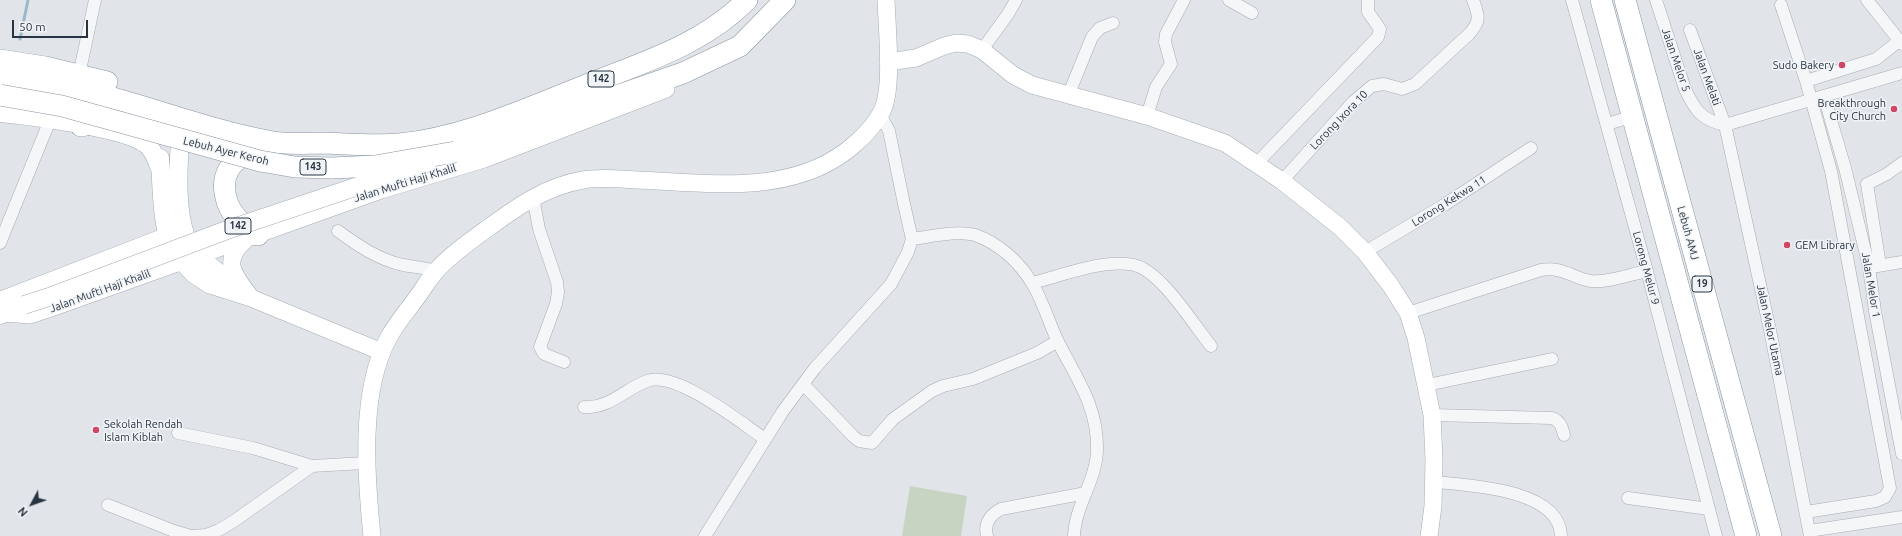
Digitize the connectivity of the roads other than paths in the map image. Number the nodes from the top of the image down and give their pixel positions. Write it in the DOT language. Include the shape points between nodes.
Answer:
graph roads {
  1 [pos="95,0"];
  2 [pos="747,0"];
  3 [pos="785,0"];
  4 [pos="886,0"];
  5 [pos="1016,0"];
  6 [pos="1184,0"];
  7 [pos="1229,0"];
  8 [pos="1368,0"];
  9 [pos="1473,0"];
  10 [pos="1572,0"];
  11 [pos="1595,0"];
  12 [pos="1601,0"];
  13 [pos="1625,0"];
  14 [pos="1631,0"];
  15 [pos="1656,0"];
  16 [pos="1867,0"];
  17 [pos="1781,5"];
  18 [pos="1252,13"];
  19 [pos="1113,23"];
  20 [pos="1607,25"];
  21 [pos="1690,30"];
  22 [pos="1633,32"];
  23 [pos="1901,43"];
  24 [pos="740,46"];
  25 [pos="982,50"];
  26 [pos="0,60"];
  27 [pos="888,62"];
  28 [pos="1902,73"];
  29 [pos="0,77"];
  30 [pos="1806,80"];
  31 [pos="83,83"];
  32 [pos="0,95"];
  33 [pos="1068,96"];
  34 [pos="1824,96"];
  35 [pos="1811,100"];
  36 [pos="159,112"];
  37 [pos="0,113"];
  38 [pos="880,114"];
  39 [pos="1147,116"];
  40 [pos="1631,117"];
  41 [pos="181,118"];
  42 [pos="50,120"];
  43 [pos="1607,124"];
  44 [pos="1725,125"];
  45 [pos="81,126"];
  46 [pos="324,143"];
  47 [pos="449,144"];
  48 [pos="296,145"];
  49 [pos="1532,148"];
  50 [pos="1257,163"];
  51 [pos="1902,163"];
  52 [pos="160,169"];
  53 [pos="1282,181"];
  54 [pos="533,197"];
  55 [pos="338,231"];
  56 [pos="176,233"];
  57 [pos="252,237"];
  58 [pos="912,239"];
  59 [pos="0,243"];
  60 [pos="1365,252"];
  61 [pos="189,258"];
  62 [pos="1902,262"];
  63 [pos="1874,266"];
  64 [pos="437,270"];
  65 [pos="1647,271"];
  66 [pos="1032,283"];
  67 [pos="250,298"];
  68 [pos="1,309"];
  69 [pos="1875,311"];
  70 [pos="1408,313"];
  71 [pos="1859,314"];
  72 [pos="1058,341"];
  73 [pos="1211,346"];
  74 [pos="382,352"];
  75 [pos="1552,359"];
  76 [pos="564,362"];
  77 [pos="803,384"];
  78 [pos="1426,385"];
  79 [pos="1897,391"];
  80 [pos="584,407"];
  81 [pos="1432,415"];
  82 [pos="178,433"];
  83 [pos="1564,434"];
  84 [pos="1899,438"];
  85 [pos="765,439"];
  86 [pos="1881,441"];
  87 [pos="1902,454"];
  88 [pos="366,463"];
  89 [pos="312,466"];
  90 [pos="1434,482"];
  91 [pos="1086,493"];
  92 [pos="1628,498"];
  93 [pos="108,505"];
  94 [pos="1845,507"];
  95 [pos="1709,509"];
  96 [pos="1806,512"];
  97 [pos="1902,517"];
  98 [pos="1850,531"];
  99 [pos="1809,534"];
  100 [pos="372,536"];
  101 [pos="705,536"];
  102 [pos="987,536"];
  103 [pos="1074,536"];
  104 [pos="1429,536"];
  105 [pos="1561,536"];
  106 [pos="1716,536"];
  107 [pos="1746,536"];
  108 [pos="1771,536"];
  1 -- 31 [label="street"];
  2 -- 47 [label="highway, 142" via="712,29 684,46 499,119"];
  3 -- 24 [label="highway, Jalan Mufti Haji Khalil / 142"];
  4 -- 27 [label="street"];
  5 -- 25 [label="street"];
  6 -- 39 [label="street" via="1166,34 1165,42 1171,64 1156,87"];
  7 -- 18 [label="street"];
  8 -- 50 [label="street" via="1368,12 1380,29 1378,37"];
  9 -- 53 [label="street, Lorong Ixora 10" via="1478,18 1476,27 1469,34 1416,84 1402,89 1384,84 1372,86 1353,102"];
  10 -- 43 [label="street, Lorong Melur 9"];
  11 -- 20 [label="main road"];
  12 -- 20 [label="highway, 19"];
  13 -- 22 [label="highway, Lebuh AMJ / 19"];
  14 -- 22 [label="main road"];
  15 -- 44 [label="street, Jalan Melor 5" via="1692,103 1701,115 1712,122"];
  16 -- 23 [label="street"];
  17 -- 30 [label="street"];
  19 -- 33 [label="street" via="1100,28 1092,37"];
  20 -- 40 [label="highway, 19"];
  21 -- 44 [label="street, Jalan Melati"];
  22 -- 108 [label="highway, Lebuh AMJ / 19"];
  23 -- 30 [label="street" via="1863,65"];
  24 -- 47 [label="highway, 142" via="683,73"];
  24 -- 57 [label="street, Jalan Mufti Haji Khalil / 142" via="705,73 656,93 484,159 381,190"];
  25 -- 27 [label="street" via="956,42 916,58"];
  25 -- 33 [label="street" via="1022,81"];
  26 -- 31 [label="highway, 143" via="45,67"];
  27 -- 38 [label="street" via="887,91"];
  28 -- 34 [label="street"];
  29 -- 31 [label="highway"];
  30 -- 35 [label="street"];
  31 -- 36 [label="highway"];
  31 -- 45 [label="highway" via="100,99 104,110 98,122"];
  31 -- 46 [label="highway, 143" via="124,86 253,127"];
  32 -- 47 [label="highway, Lebuh Ayer Keroh / 143, bridge" via="62,106 260,161 295,167 375,166"];
  33 -- 39 [label="street"];
  34 -- 35 [label="street"];
  34 -- 63 [label="street, Jalan Melor 1"];
  35 -- 44 [label="street"];
  35 -- 71 [label="street" via="1831,171"];
  36 -- 41 [label="highway"];
  36 -- 52 [label="main road"];
  37 -- 42 [label="main road"];
  38 -- 54 [label="street" via="863,136 839,156 824,165 794,176 765,182 731,184 583,180 549,189"];
  38 -- 58 [label="street" via="889,131"];
  39 -- 50 [label="street" via="1224,144"];
  40 -- 43 [label="street"];
  40 -- 107 [label="highway, 19"];
  41 -- 48 [label="highway" via="243,135"];
  41 -- 56 [label="main road"];
  42 -- 45 [label="main road"];
  42 -- 59 [label="street"];
  43 -- 65 [label="street, Lorong Melur 9"];
  44 -- 96 [label="street, Jalan Melor Utama" via="1770,330"];
  45 -- 52 [label="main road" via="130,136 147,144 154,153"];
  46 -- 47 [label="highway, 143" via="367,146"];
  46 -- 48 [label="highway"];
  47 -- 68 [label="main road, 142, bridge" via="398,174 227,230 52,296"];
  48 -- 57 [label="highway" via="244,154 235,160 229,169 224,186 228,205"];
  49 -- 60 [label="street, Lorong Kekwa 11"];
  50 -- 53 [label="street"];
  51 -- 63 [label="street" via="1867,184"];
  52 -- 56 [label="main road"];
  53 -- 60 [label="street" via="1340,226"];
  54 -- 64 [label="street" via="469,241"];
  54 -- 76 [label="street" via="539,229 558,292 540,347 544,354"];
  55 -- 64 [label="street" via="380,256 402,264"];
  56 -- 61 [label="main road" via="171,247"];
  56 -- 68 [label="main road"];
  57 -- 61 [label="street, Jalan Mufti Haji Khalil / 142"];
  57 -- 67 [label="street" via="233,253 231,260 234,273"];
  58 -- 66 [label="street" via="974,235 1003,250"];
  58 -- 77 [label="street" via="904,262 891,284"];
  60 -- 70 [label="street"];
  61 -- 67 [label="street" via="193,274 210,285"];
  61 -- 68 [label="street, Jalan Mufti Haji Khalil / 142" via="30,315"];
  62 -- 63 [label="street"];
  63 -- 69 [label="street, Jalan Melor 1"];
  64 -- 74 [label="street" via="398,322"];
  65 -- 70 [label="street" via="1593,281 1551,268"];
  65 -- 95 [label="street, Lorong Melur 9"];
  66 -- 72 [label="street"];
  66 -- 73 [label="street" via="1086,268 1135,265 1161,282"];
  67 -- 74 [label="street"];
  69 -- 71 [label="street"];
  69 -- 79 [label="street, Jalan Melor 1"];
  70 -- 78 [label="street"];
  71 -- 86 [label="street"];
  72 -- 77 [label="street" via="1037,353 973,379 932,391 893,418 872,443 859,441 853,436"];
  72 -- 91 [label="street" via="1086,394 1097,430 1094,470"];
  74 -- 88 [label="street" via="374,378"];
  75 -- 78 [label="street"];
  77 -- 85 [label="street"];
  78 -- 81 [label="street"];
  79 -- 84 [label="street, Jalan Melor 1"];
  80 -- 85 [label="street" via="604,405 649,380 666,380 704,397"];
  81 -- 83 [label="street" via="1552,418 1562,425"];
  81 -- 90 [label="street"];
  82 -- 89 [label="street" via="253,448"];
  84 -- 86 [label="street"];
  84 -- 87 [label="street, Jalan Melor 1"];
  85 -- 101 [label="street"];
  86 -- 94 [label="street" via="1890,488 1885,497 1876,501"];
  88 -- 89 [label="street"];
  88 -- 100 [label="street"];
  89 -- 93 [label="street" via="234,521 206,535 191,536 174,531"];
  90 -- 104 [label="street"];
  90 -- 105 [label="street" via="1511,492 1538,504 1552,514 1561,525"];
  91 -- 102 [label="street" via="1001,509 992,514 986,523"];
  91 -- 103 [label="street" via="1074,524"];
  92 -- 95 [label="street"];
  94 -- 96 [label="street"];
  94 -- 98 [label="street"];
  95 -- 106 [label="street, Lorong Melur 9"];
  96 -- 99 [label="street, Jalan Melor Utama"];
  97 -- 98 [label="street"];
  98 -- 99 [label="street"];
}
